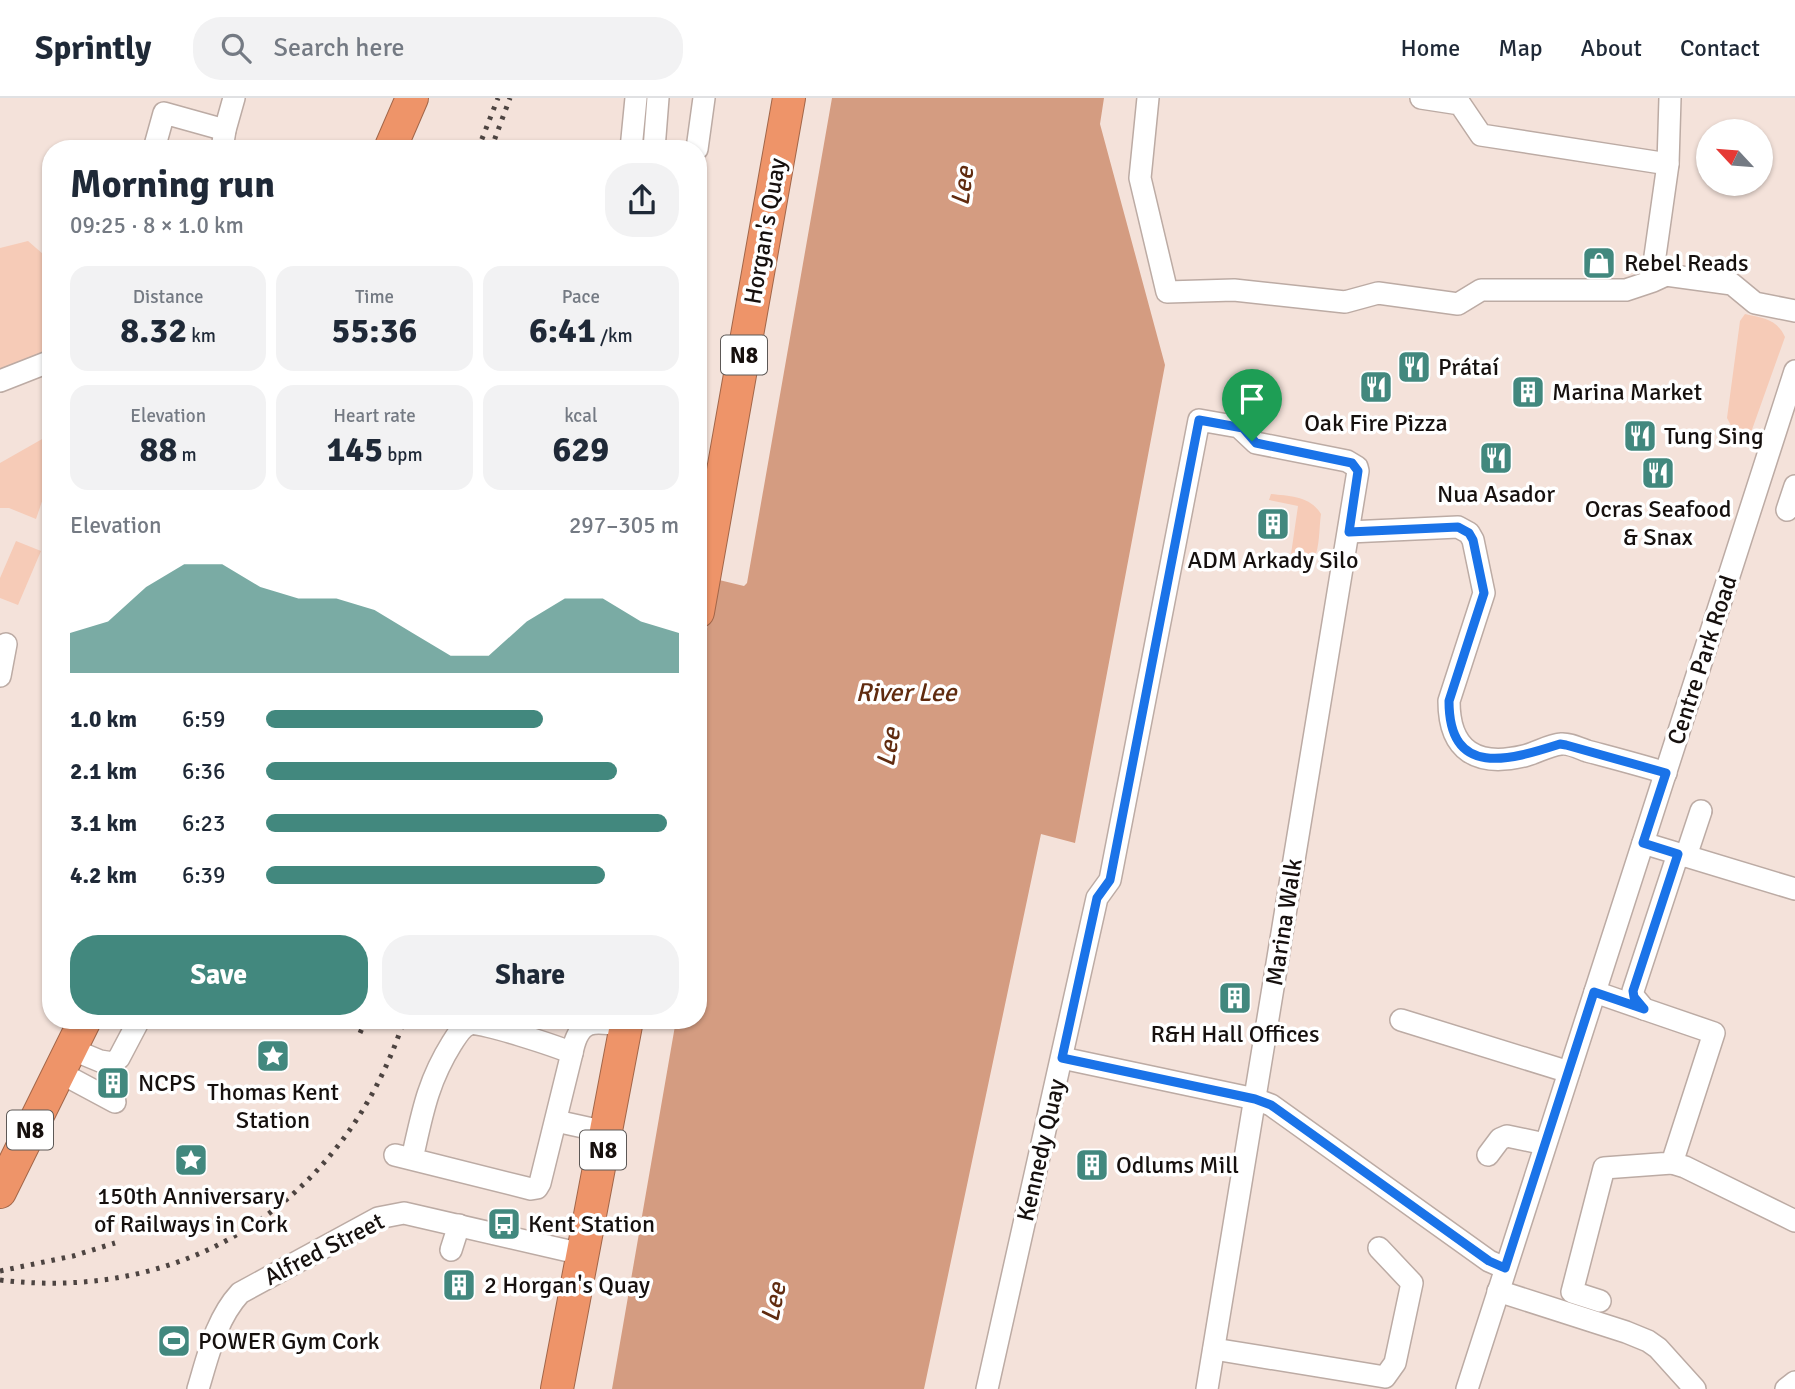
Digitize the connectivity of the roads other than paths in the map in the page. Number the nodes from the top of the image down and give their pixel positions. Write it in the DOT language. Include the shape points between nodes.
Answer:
graph roads {
  1 [pos="234,98"];
  2 [pos="412,98"];
  3 [pos="636,98"];
  4 [pos="658,98"];
  5 [pos="704,98"];
  6 [pos="789,98"];
  7 [pos="1148,98"];
  8 [pos="1421,98"];
  9 [pos="1670,98"];
  10 [pos="156,140"];
  11 [pos="224,140"];
  12 [pos="394,140"];
  13 [pos="632,140"];
  14 [pos="655,140"];
  15 [pos="698,140"];
  16 [pos="1668,164"];
  17 [pos="1666,275"];
  18 [pos="1795,311"];
  19 [pos="42,365"];
  20 [pos="1795,371"];
  21 [pos="0,381"];
  22 [pos="1788,416"];
  23 [pos="1347,461"];
  24 [pos="1795,486"];
  25 [pos="1787,510"];
  26 [pos="1349,532"];
  27 [pos="707,561"];
  28 [pos="6,644"];
  29 [pos="0,676"];
  30 [pos="1666,773"];
  31 [pos="1701,811"];
  32 [pos="1643,843"];
  33 [pos="1682,855"];
  34 [pos="1795,888"];
  35 [pos="1594,992"];
  36 [pos="1644,1009"];
  37 [pos="1401,1020"];
  38 [pos="81,1029"];
  39 [pos="120,1029"];
  40 [pos="134,1029"];
  41 [pos="463,1029"];
  42 [pos="494,1029"];
  43 [pos="583,1029"];
  44 [pos="625,1029"];
  45 [pos="124,1048"];
  46 [pos="572,1053"];
  47 [pos="1062,1058"];
  48 [pos="65,1061"];
  49 [pos="1569,1072"];
  50 [pos="1255,1099"];
  51 [pos="115,1102"];
  52 [pos="556,1121"];
  53 [pos="607,1132"];
  54 [pos="1545,1144"];
  55 [pos="1488,1154"];
  56 [pos="1672,1163"];
  57 [pos="0,1192"];
  58 [pos="1795,1221"];
  59 [pos="459,1225"];
  60 [pos="1379,1248"];
  61 [pos="451,1250"];
  62 [pos="582,1254"];
  63 [pos="1505,1268"];
  64 [pos="1498,1291"];
  65 [pos="1600,1301"];
  66 [pos="1214,1349"];
  67 [pos="1795,1382"];
  68 [pos="198,1389"];
  69 [pos="557,1389"];
  70 [pos="987,1389"];
  71 [pos="1207,1389"];
  72 [pos="1467,1389"];
  73 [pos="1695,1389"];
  74 [pos="1786,1389"];
  1 -- 11 [label="street"];
  2 -- 12 [label="highway"];
  3 -- 13 [label="street"];
  4 -- 14 [label="street"];
  5 -- 15 [label="street"];
  6 -- 27 [label="highway, Horgan's Quay / N8"];
  7 -- 17 [label="street" via="1140,178 1167,292 1234,290 1345,302 1378,293 1458,304 1481,290 1626,290"];
  8 -- 16 [label="street" via="1460,104 1481,135"];
  9 -- 16 [label="street"];
  10 -- 11 [label="street" via="164,113"];
  16 -- 17 [label="street" via="1655,256"];
  17 -- 18 [label="street" via="1732,284 1755,303"];
  19 -- 21 [label="street"];
  20 -- 22 [label="street, Centre Park Road"];
  22 -- 30 [label="street, Centre Park Road"];
  23 -- 26 [label="street, Marina Walk" via="1358,471"];
  23 -- 47 [label="street, Kennedy Quay" via="1256,443 1243,428 1199,420 1110,880 1097,898"];
  24 -- 25 [label="street"];
  26 -- 30 [label="street" via="1458,527 1473,540 1484,593 1449,701 1454,735 1471,755 1498,760 1560,744"];
  26 -- 50 [label="street, Marina Walk"];
  28 -- 29 [label="street"];
  30 -- 32 [label="street, Centre Park Road"];
  31 -- 33 [label="street"];
  32 -- 33 [label="street"];
  32 -- 35 [label="street, Centre Park Road"];
  33 -- 34 [label="street"];
  33 -- 36 [label="street" via="1633,991"];
  35 -- 36 [label="street"];
  35 -- 49 [label="street, Centre Park Road"];
  36 -- 56 [label="street" via="1714,1033"];
  37 -- 49 [label="street"];
  38 -- 48 [label="highway, N8"];
  39 -- 45 [label="street" via="117,1039"];
  40 -- 45 [label="street"];
  41 -- 52 [label="street" via="432,1079 404,1157 537,1188"];
  42 -- 46 [label="street"];
  43 -- 46 [label="street"];
  44 -- 53 [label="highway, N8"];
  45 -- 48 [label="street" via="113,1063"];
  46 -- 52 [label="street"];
  47 -- 50 [label="street"];
  47 -- 70 [label="street, Kennedy Quay"];
  48 -- 51 [label="street"];
  48 -- 57 [label="highway, N8"];
  49 -- 54 [label="street, Centre Park Road"];
  50 -- 63 [label="street" via="1285,1113"];
  50 -- 66 [label="street, Marina Walk"];
  52 -- 53 [label="street"];
  53 -- 62 [label="highway, N8"];
  54 -- 55 [label="street" via="1504,1136"];
  54 -- 63 [label="street, Centre Park Road"];
  56 -- 58 [label="street"];
  56 -- 65 [label="street" via="1604,1168 1572,1292"];
  59 -- 61 [label="street"];
  59 -- 62 [label="street, Alfred Street"];
  59 -- 68 [label="street, Alfred Street" via="396,1213 378,1218 340,1247 220,1304"];
  60 -- 66 [label="street" via="1412,1283 1395,1363 1385,1377"];
  62 -- 69 [label="highway, N8"];
  63 -- 64 [label="street, Centre Park Road"];
  64 -- 72 [label="street, Centre Park Road"];
  64 -- 73 [label="street" via="1648,1341"];
  66 -- 71 [label="street, Marina Walk"];
  67 -- 74 [label="street"];
}
